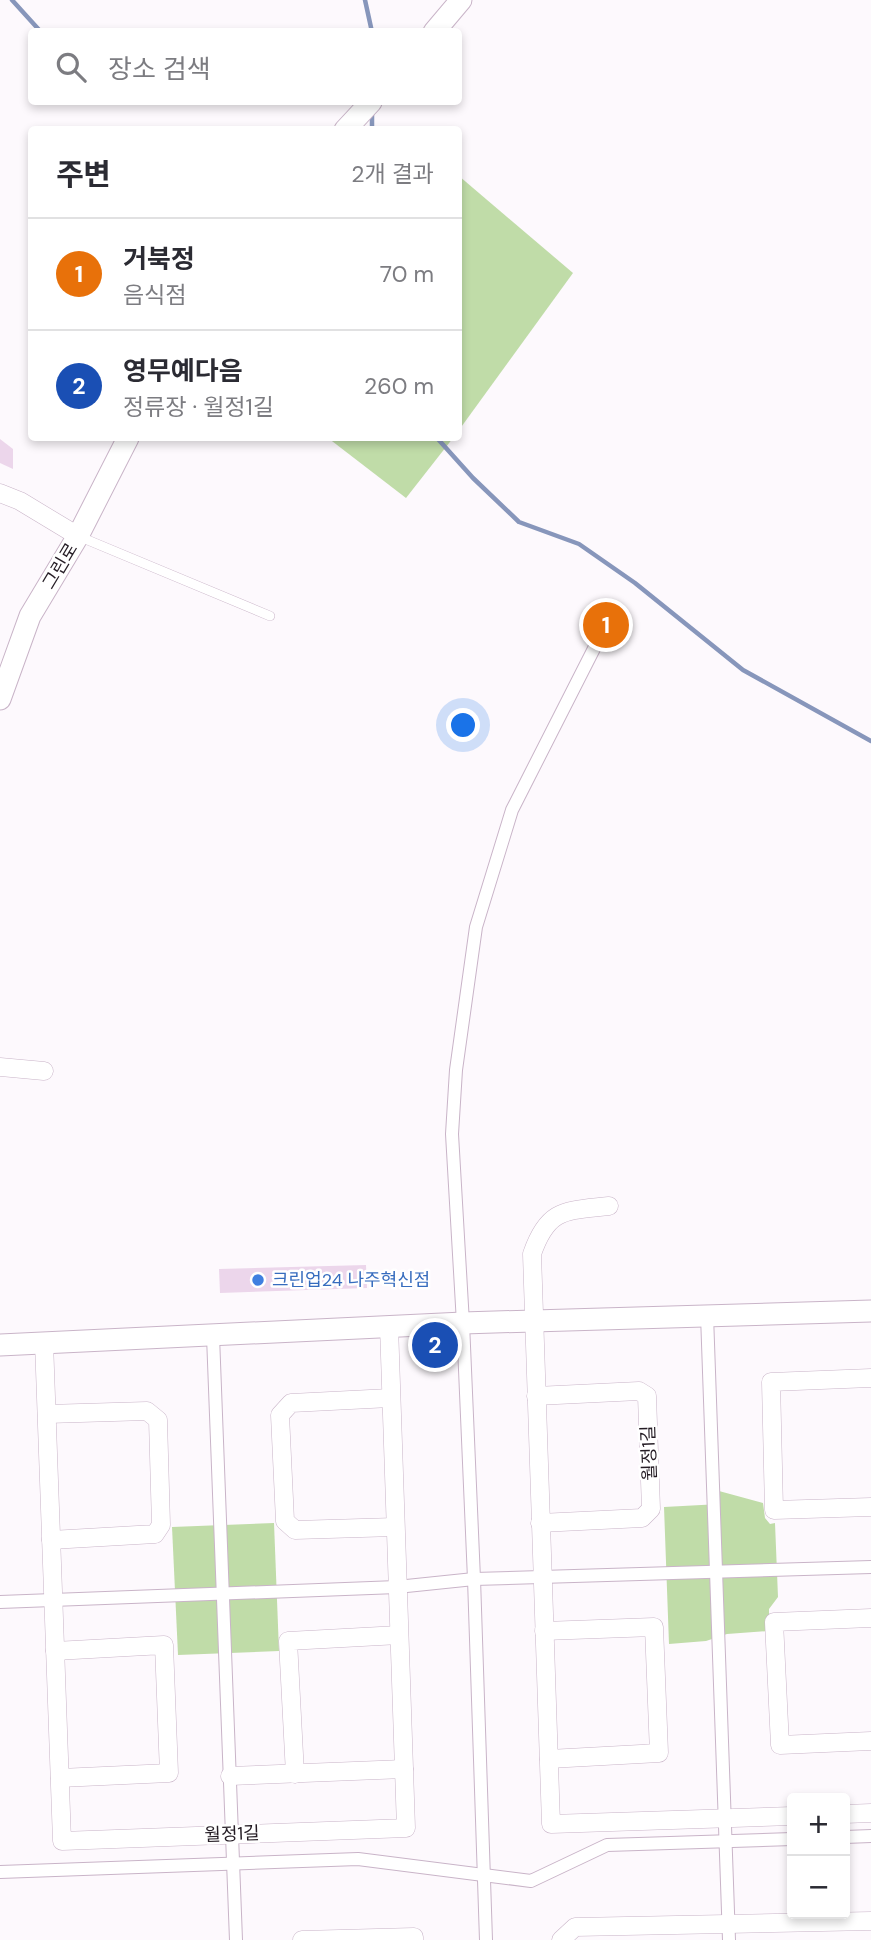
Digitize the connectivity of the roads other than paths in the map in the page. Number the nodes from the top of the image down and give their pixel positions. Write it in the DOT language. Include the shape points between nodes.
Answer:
graph roads {
  1 [pos="461,0"];
  2 [pos="437,28"];
  3 [pos="367,105"];
  4 [pos="349,126"];
  5 [pos="126,441"];
  6 [pos="0,493"];
  7 [pos="78,536"];
  8 [pos="270,616"];
  9 [pos="606,625"];
  10 [pos="0,699"];
  11 [pos="0,1067"];
  12 [pos="44,1071"];
  13 [pos="608,1206"];
  14 [pos="871,1311"];
  15 [pos="707,1315"];
  16 [pos="533,1321"];
  17 [pos="463,1323"];
  18 [pos="389,1326"];
  19 [pos="213,1336"];
  20 [pos="44,1342"];
  21 [pos="0,1345"];
  22 [pos="871,1378"];
  23 [pos="536,1396"];
  24 [pos="390,1398"];
  25 [pos="47,1414"];
  26 [pos="871,1507"];
  27 [pos="540,1522"];
  28 [pos="395,1527"];
  29 [pos="51,1540"];
  30 [pos="871,1567"];
  31 [pos="717,1571"];
  32 [pos="542,1576"];
  33 [pos="474,1579"];
  34 [pos="397,1587"];
  35 [pos="223,1593"];
  36 [pos="53,1600"];
  37 [pos="0,1602"];
  38 [pos="871,1618"];
  39 [pos="544,1631"];
  40 [pos="399,1635"];
  41 [pos="55,1651"];
  42 [pos="871,1741"];
  43 [pos="549,1759"];
  44 [pos="404,1769"];
  45 [pos="295,1774"];
  46 [pos="230,1776"];
  47 [pos="60,1778"];
  48 [pos="871,1813"];
  49 [pos="850,1814"];
  50 [pos="787,1816"];
  51 [pos="725,1818"];
  52 [pos="232,1834"];
  53 [pos="871,1836"];
  54 [pos="850,1837"];
  55 [pos="787,1839"];
  56 [pos="726,1841"];
  57 [pos="233,1864"];
  58 [pos="0,1872"];
  59 [pos="485,1874"];
  60 [pos="871,1921"];
  61 [pos="729,1932"];
  62 [pos="236,1940"];
  63 [pos="302,1940"];
  64 [pos="414,1940"];
  65 [pos="486,1940"];
  66 [pos="561,1940"];
  1 -- 2 [label="street"];
  3 -- 4 [label="street"];
  5 -- 7 [label="street, 그린로"];
  6 -- 7 [label="street"];
  7 -- 8 [label="lane"];
  7 -- 10 [label="street, 그린로" via="30,616"];
  9 -- 17 [label="street" via="512,810 477,927 456,1070 452,1134"];
  11 -- 12 [label="street"];
  13 -- 16 [label="street" via="570,1210 542,1229 532,1254"];
  14 -- 15 [label="street"];
  15 -- 16 [label="street"];
  15 -- 31 [label="street"];
  16 -- 17 [label="street"];
  16 -- 23 [label="street"];
  17 -- 18 [label="street"];
  17 -- 33 [label="street"];
  18 -- 19 [label="street"];
  18 -- 24 [label="street, 월정1길"];
  19 -- 20 [label="street"];
  19 -- 35 [label="street"];
  20 -- 21 [label="street"];
  20 -- 25 [label="street, 월정1길"];
  22 -- 26 [label="street" via="771,1382 774,1510"];
  23 -- 27 [label="street"];
  23 -- 27 [label="street, 월정1길" via="639,1391 647,1396 651,1509 642,1518"];
  24 -- 28 [label="street, 월정1길"];
  24 -- 28 [label="street" via="291,1403 280,1415 285,1521 295,1530"];
  25 -- 29 [label="street, 월정1길"];
  25 -- 29 [label="street" via="147,1411 158,1420 160,1525 155,1534"];
  27 -- 32 [label="street"];
  28 -- 34 [label="street, 월정1길"];
  29 -- 36 [label="street, 월정1길"];
  30 -- 31 [label="street"];
  31 -- 32 [label="street"];
  31 -- 51 [label="street"];
  32 -- 33 [label="street"];
  32 -- 39 [label="street"];
  33 -- 34 [label="street"];
  33 -- 59 [label="street"];
  34 -- 35 [label="street"];
  34 -- 40 [label="street, 월정1길"];
  35 -- 36 [label="street"];
  35 -- 46 [label="street"];
  36 -- 37 [label="street"];
  36 -- 41 [label="street, 월정1길"];
  38 -- 42 [label="street" via="774,1622 780,1745"];
  39 -- 43 [label="street"];
  39 -- 43 [label="street" via="654,1627 659,1753"];
  40 -- 44 [label="street, 월정1길"];
  40 -- 45 [label="street" via="288,1642"];
  41 -- 47 [label="street, 월정1길"];
  41 -- 47 [label="street" via="164,1645 169,1773"];
  43 -- 51 [label="street" via="551,1824"];
  44 -- 45 [label="street"];
  44 -- 52 [label="street, 월정1길" via="406,1828"];
  45 -- 46 [label="street"];
  46 -- 52 [label="street"];
  47 -- 52 [label="street, 월정1길" via="62,1841"];
  48 -- 49 [label="street"];
  50 -- 51 [label="street"];
  51 -- 56 [label="street"];
  52 -- 57 [label="street"];
  53 -- 54 [label="street"];
  55 -- 56 [label="street"];
  56 -- 59 [label="street" via="607,1845 531,1881"];
  56 -- 61 [label="street"];
  57 -- 58 [label="street"];
  57 -- 59 [label="street" via="358,1859"];
  57 -- 62 [label="street"];
  59 -- 65 [label="street"];
  60 -- 61 [label="street"];
  61 -- 66 [label="street" via="575,1927"];
  63 -- 64 [label="street"];
}
